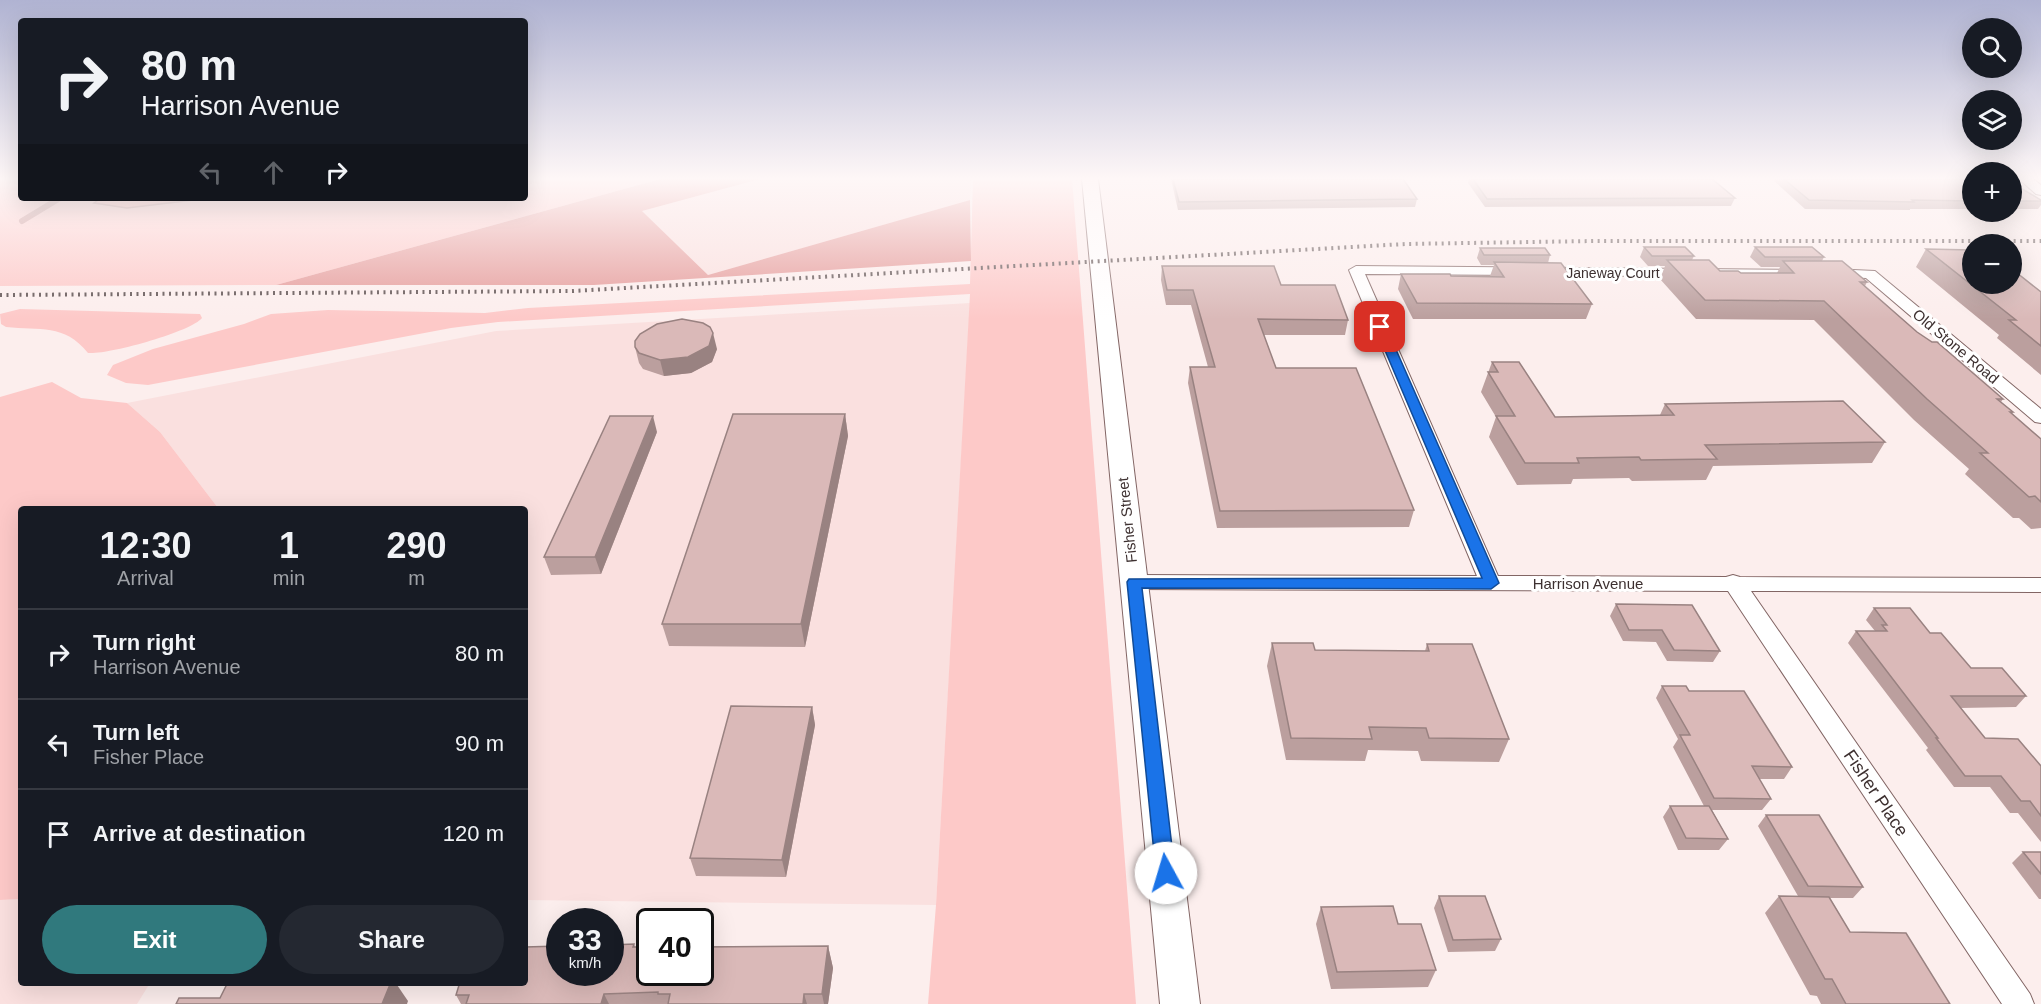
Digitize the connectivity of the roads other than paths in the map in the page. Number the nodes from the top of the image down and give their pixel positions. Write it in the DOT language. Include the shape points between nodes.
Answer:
graph roads {
  1 [pos="1095,226"];
  2 [pos="1870,273"];
  3 [pos="2041,418"];
  4 [pos="1134,582"];
  5 [pos="1733,582"];
  6 [pos="1491,583"];
  7 [pos="2041,585"];
  8 [pos="1180,1004"];
  9 [pos="2019,1004"];
  1 -- 4 [label="street, Fisher Street"];
  2 -- 3 [label="street, Old Stone Road"];
  2 -- 6 [label="street, Janeway Court" via="1356,270"];
  4 -- 6 [label="street, Harrison Avenue"];
  4 -- 8 [label="street, Fisher Street"];
  5 -- 6 [label="street, Harrison Avenue"];
  5 -- 7 [label="street, Harrison Avenue"];
  5 -- 9 [label="street, Fisher Place"];
}
